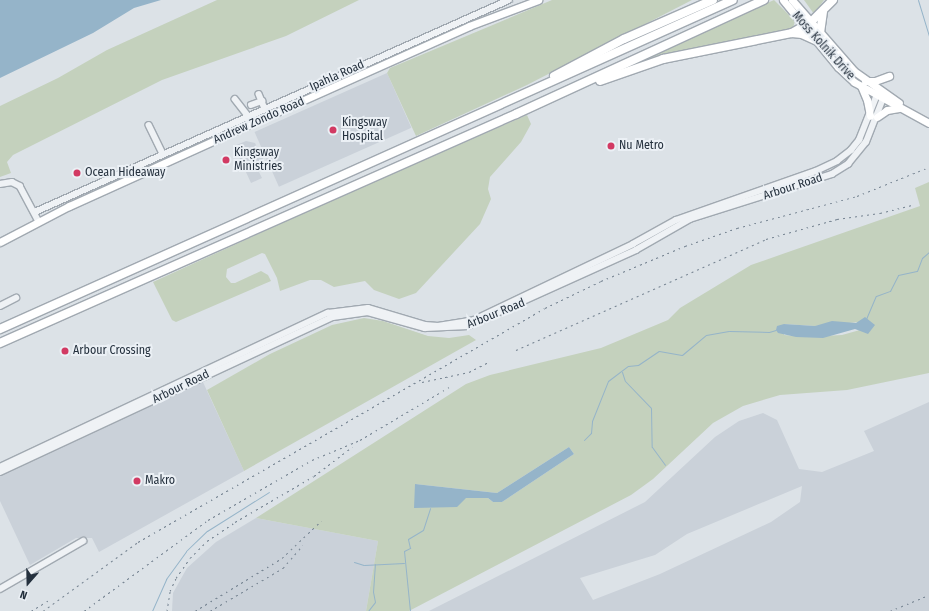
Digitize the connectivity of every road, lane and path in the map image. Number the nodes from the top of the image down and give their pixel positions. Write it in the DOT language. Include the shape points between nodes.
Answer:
graph roads {
  1 [pos="509,0"];
  2 [pos="528,0"];
  3 [pos="538,0"];
  4 [pos="707,0"];
  5 [pos="713,0"];
  6 [pos="733,0"];
  7 [pos="764,0"];
  8 [pos="783,0"];
  9 [pos="833,0"];
  10 [pos="792,3"];
  11 [pos="520,6"];
  12 [pos="823,11"];
  13 [pos="669,19"];
  14 [pos="808,24"];
  15 [pos="792,33"];
  16 [pos="820,33"];
  17 [pos="817,41"];
  18 [pos="889,76"];
  19 [pos="863,83"];
  20 [pos="259,94"];
  21 [pos="880,94"];
  22 [pos="521,96"];
  23 [pos="235,99"];
  24 [pos="262,101"];
  25 [pos="251,105"];
  26 [pos="899,108"];
  27 [pos="265,109"];
  28 [pos="516,114"];
  29 [pos="249,116"];
  30 [pos="873,116"];
  31 [pos="929,122"];
  32 [pos="149,125"];
  33 [pos="163,154"];
  34 [pos="0,184"];
  35 [pos="709,210"];
  36 [pos="35,212"];
  37 [pos="39,221"];
  38 [pos="0,242"];
  39 [pos="16,298"];
  40 [pos="0,306"];
  41 [pos="0,329"];
  42 [pos="0,343"];
  43 [pos="0,467"];
  44 [pos="0,472"];
  45 [pos="83,541"];
  46 [pos="0,589"];
  1 -- 27 [label="street, Ipahla Road"];
  2 -- 11 [label="main road, Andrew Zondo Road"];
  3 -- 11 [label="main road, Andrew Zondo Road"];
  4 -- 13 [label="highway"];
  5 -- 13 [label="highway"];
  6 -- 22 [label="highway"];
  7 -- 28 [label="highway"];
  8 -- 10 [label="main road, Moss Kolnik Drive"];
  9 -- 12 [label="highway"];
  10 -- 14 [label="main road, Moss Kolnik Drive"];
  11 -- 37 [label="main road, Andrew Zondo Road" via="248,125"];
  12 -- 14 [label="highway"];
  12 -- 16 [label="highway"];
  13 -- 22 [label="highway" via="575,64"];
  14 -- 15 [label="highway"];
  14 -- 16 [label="main road, Moss Kolnik Drive"];
  14 -- 17 [label="main road, Moss Kolnik Drive"];
  15 -- 17 [label="highway"];
  15 -- 28 [label="highway" via="663,59"];
  16 -- 19 [label="main road, Moss Kolnik Drive"];
  17 -- 19 [label="main road, Moss Kolnik Drive" via="838,67"];
  18 -- 19 [label="main road"];
  19 -- 21 [label="main road, Moss Kolnik Drive"];
  19 -- 30 [label="main road"];
  20 -- 24 [label="street"];
  21 -- 26 [label="main road, Moss Kolnik Drive"];
  21 -- 30 [label="street, Arbour Road"];
  21 -- 31 [label="main road, Moss Kolnik Drive"];
  22 -- 41 [label="highway"];
  23 -- 29 [label="street"];
  24 -- 25 [label="street"];
  24 -- 27 [label="street"];
  26 -- 30 [label="main road"];
  26 -- 31 [label="main road, Moss Kolnik Drive"];
  27 -- 29 [label="street, Ipahla Road"];
  28 -- 42 [label="highway"];
  29 -- 33 [label="street, Ipahla Road"];
  30 -- 35 [label="street, Arbour Road" via="859,140 837,161"];
  30 -- 35 [label="street, Arbour Road" via="858,154 832,174"];
  32 -- 33 [label="street"];
  33 -- 36 [label="street, Ipahla Road"];
  34 -- 36 [label="street" via="12,182 20,186"];
  35 -- 43 [label="street, Arbour Road" via="676,220 613,254 462,323 425,325 368,308 328,313"];
  35 -- 44 [label="street, Arbour Road" via="636,250 468,326 425,328 368,312 334,317"];
  36 -- 37 [label="street"];
  37 -- 38 [label="main road, Andrew Zondo Road"];
  39 -- 40 [label="street"];
  45 -- 46 [label="street"];
}
